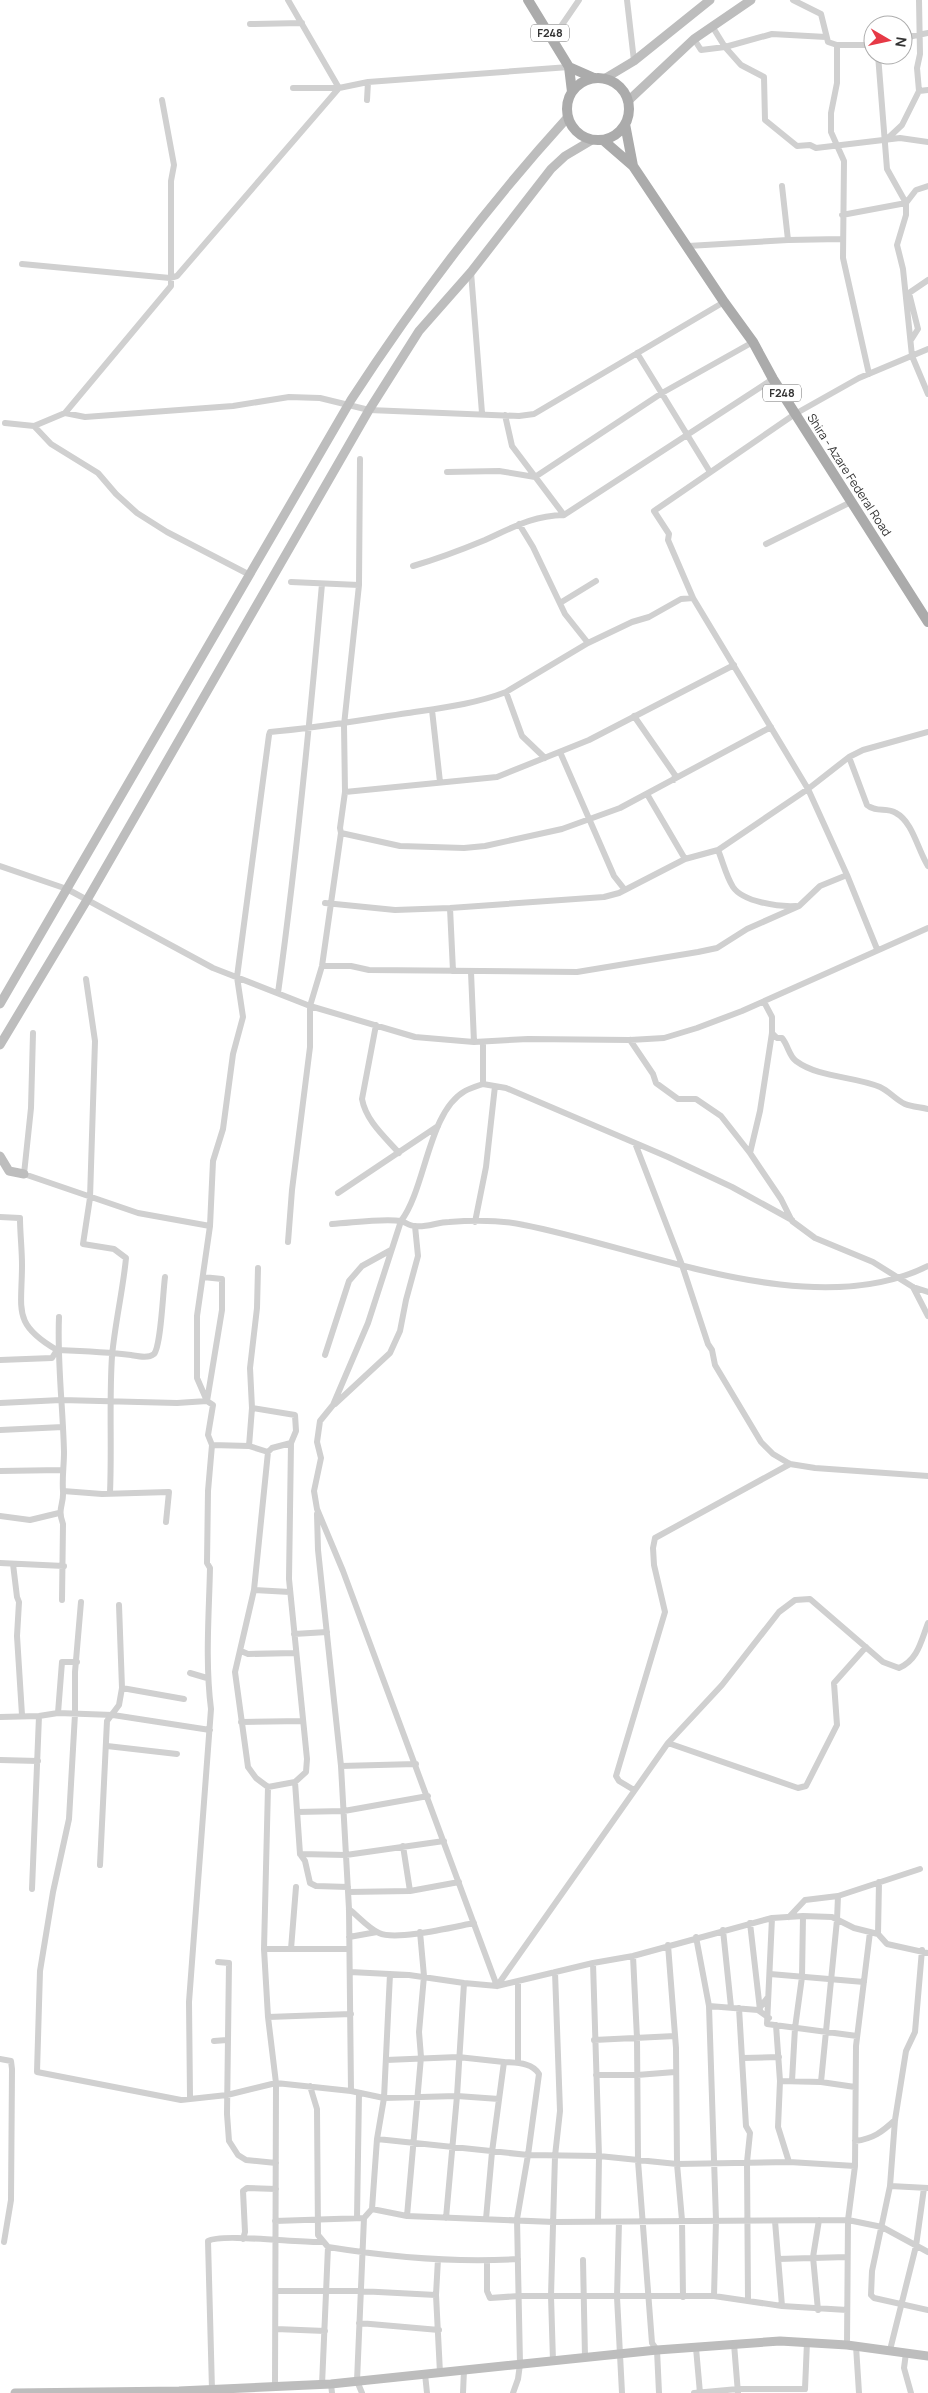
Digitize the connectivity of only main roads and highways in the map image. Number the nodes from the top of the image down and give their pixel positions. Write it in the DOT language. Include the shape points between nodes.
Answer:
graph roads {
  1 [pos="528,0"];
  2 [pos="569,67"];
  3 [pos="599,78"];
  4 [pos="572,92"];
  5 [pos="625,124"];
  6 [pos="603,140"];
  7 [pos="633,166"];
  8 [pos="923,605"];
  9 [pos="928,622"];
  1 -- 2 [label="main road, F248"];
  2 -- 3 [label="main road"];
  2 -- 4 [label="main road, F248"];
  3 -- 4 [label="main road" via="582,82"];
  3 -- 5 [label="main road" via="623,90 629,112"];
  4 -- 6 [label="main road" via="567,104 568,117 576,132 592,140"];
  5 -- 6 [label="main road" via="616,134"];
  5 -- 7 [label="main road, Shira - Azare Federal Road / F248"];
  6 -- 7 [label="main road, Shira - Azare Federal Road / F248"];
  7 -- 8 [label="main road, Shira - Azare Federal Road / F248" via="753,342 851,502"];
  8 -- 9 [label="main road, Shira - Azare Federal Road / F248"];
}
